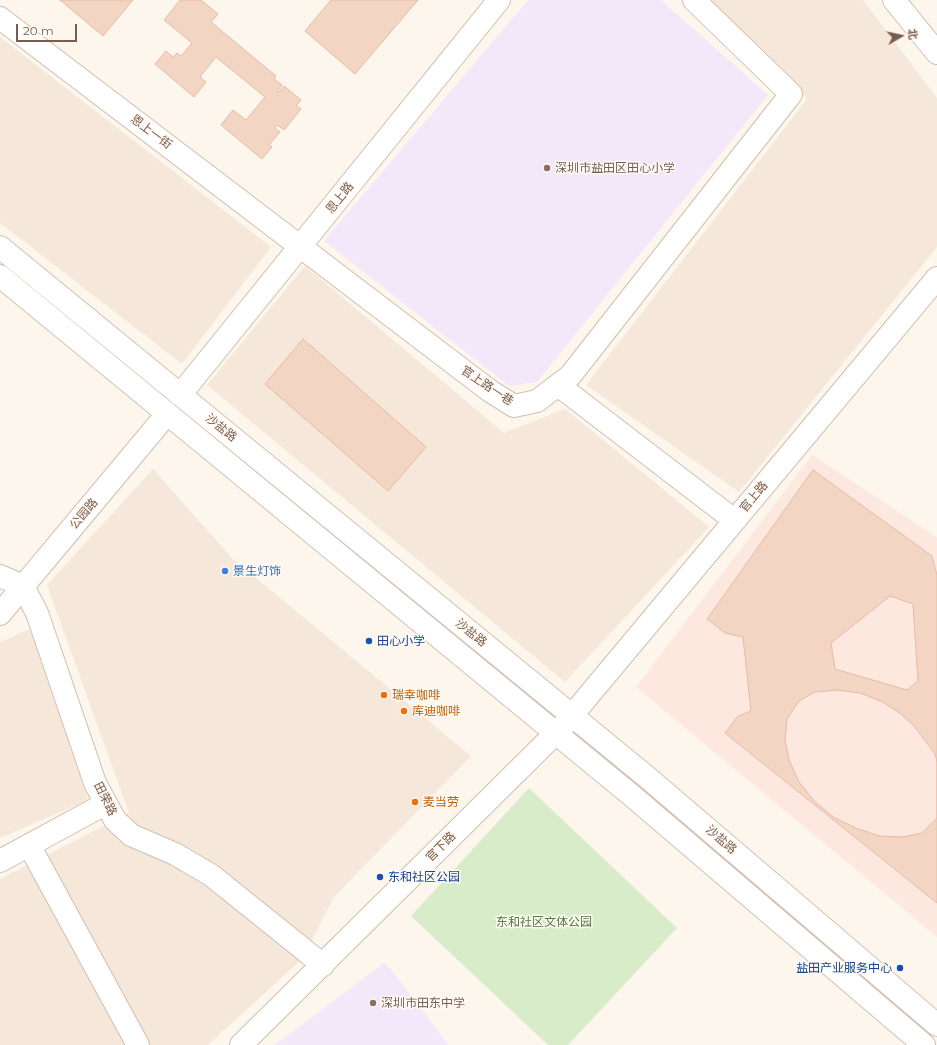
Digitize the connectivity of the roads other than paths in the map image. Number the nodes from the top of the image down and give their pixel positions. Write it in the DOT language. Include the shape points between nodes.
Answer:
graph roads {
  1 [pos="499,0"];
  2 [pos="694,0"];
  3 [pos="894,0"];
  4 [pos="0,18"];
  5 [pos="937,53"];
  6 [pos="301,246"];
  7 [pos="0,247"];
  8 [pos="0,276"];
  9 [pos="937,278"];
  10 [pos="558,385"];
  11 [pos="180,395"];
  12 [pos="167,414"];
  13 [pos="734,520"];
  14 [pos="0,576"];
  15 [pos="23,586"];
  16 [pos="0,614"];
  17 [pos="573,716"];
  18 [pos="556,734"];
  19 [pos="105,804"];
  20 [pos="29,845"];
  21 [pos="0,861"];
  22 [pos="323,965"];
  23 [pos="937,1025"];
  24 [pos="138,1045"];
  25 [pos="241,1045"];
  26 [pos="924,1045"];
  1 -- 6 [label="street, 恩上路"];
  2 -- 10 [label="street, 官上路一巷" via="791,94 570,376"];
  3 -- 5 [label="street"];
  4 -- 6 [label="street, 恩上一街"];
  6 -- 10 [label="street, 官上路一巷" via="490,391 514,406 537,401"];
  6 -- 11 [label="street, 恩上路"];
  7 -- 11 [label="street, 沙盐路"];
  8 -- 12 [label="street, 沙盐路"];
  9 -- 13 [label="street, 官上路"];
  10 -- 13 [label="street"];
  11 -- 17 [label="street, 沙盐路"];
  12 -- 15 [label="street, 公园路"];
  12 -- 18 [label="street, 沙盐路"];
  13 -- 17 [label="street, 官上路"];
  14 -- 15 [label="street"];
  15 -- 16 [label="street, 公园路"];
  15 -- 19 [label="street, 田荣路" via="36,613 95,783"];
  17 -- 18 [label="street, 官下路"];
  17 -- 23 [label="street, 沙盐路"];
  18 -- 22 [label="street, 官下路"];
  18 -- 26 [label="street, 沙盐路"];
  19 -- 20 [label="street"];
  19 -- 22 [label="street, 田荣路" via="115,820 131,835 175,854 211,875"];
  20 -- 21 [label="street"];
  20 -- 24 [label="street"];
  22 -- 25 [label="street, 官下路"];
}
